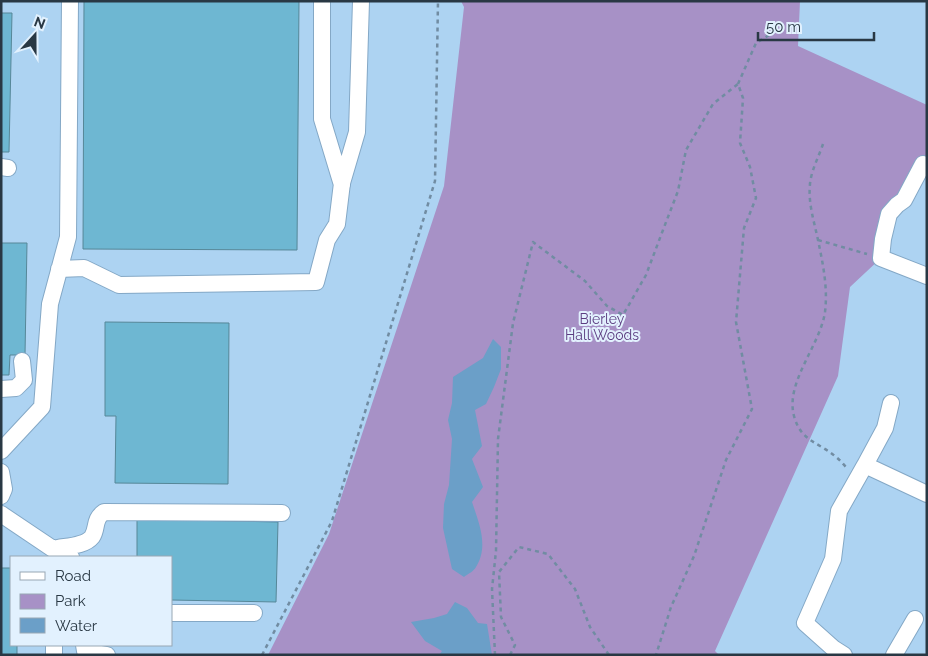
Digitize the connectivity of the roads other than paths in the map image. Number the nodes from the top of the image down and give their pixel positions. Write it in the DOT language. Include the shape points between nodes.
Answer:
graph roads {
  1 [pos="70,1"];
  2 [pos="322,1"];
  3 [pos="361,1"];
  4 [pos="923,164"];
  5 [pos="342,186"];
  6 [pos="60,263"];
  7 [pos="927,276"];
  8 [pos="22,361"];
  9 [pos="1,389"];
  10 [pos="891,403"];
  11 [pos="1,451"];
  12 [pos="862,471"];
  13 [pos="1,472"];
  14 [pos="927,494"];
  15 [pos="1,496"];
  16 [pos="282,513"];
  17 [pos="1,514"];
  18 [pos="53,553"];
  19 [pos="66,556"];
  20 [pos="254,612"];
  21 [pos="172,613"];
  22 [pos="915,620"];
  23 [pos="84,650"];
  24 [pos="107,655"];
  25 [pos="844,655"];
  26 [pos="894,655"];
  1 -- 6 [label="street" via="68,237"];
  2 -- 5 [label="street" via="322,119"];
  3 -- 5 [label="street" via="357,132"];
  4 -- 7 [label="street" via="904,200 889,214 881,258"];
  5 -- 6 [label="street" via="337,224 327,240 316,282 119,285 84,268"];
  6 -- 11 [label="street" via="50,304 42,407"];
  8 -- 9 [label="street" via="24,380 16,388"];
  10 -- 12 [label="street" via="885,428"];
  12 -- 14 [label="street"];
  12 -- 25 [label="street" via="839,511 833,558 799,624"];
  13 -- 15 [label="street" via="4,490"];
  16 -- 18 [label="street" via="104,512 99,516 92,536 83,543"];
  17 -- 18 [label="street"];
  18 -- 19 [label="street"];
  20 -- 21 [label="street"];
  22 -- 26 [label="street"];
  23 -- 24 [label="street"];
}
